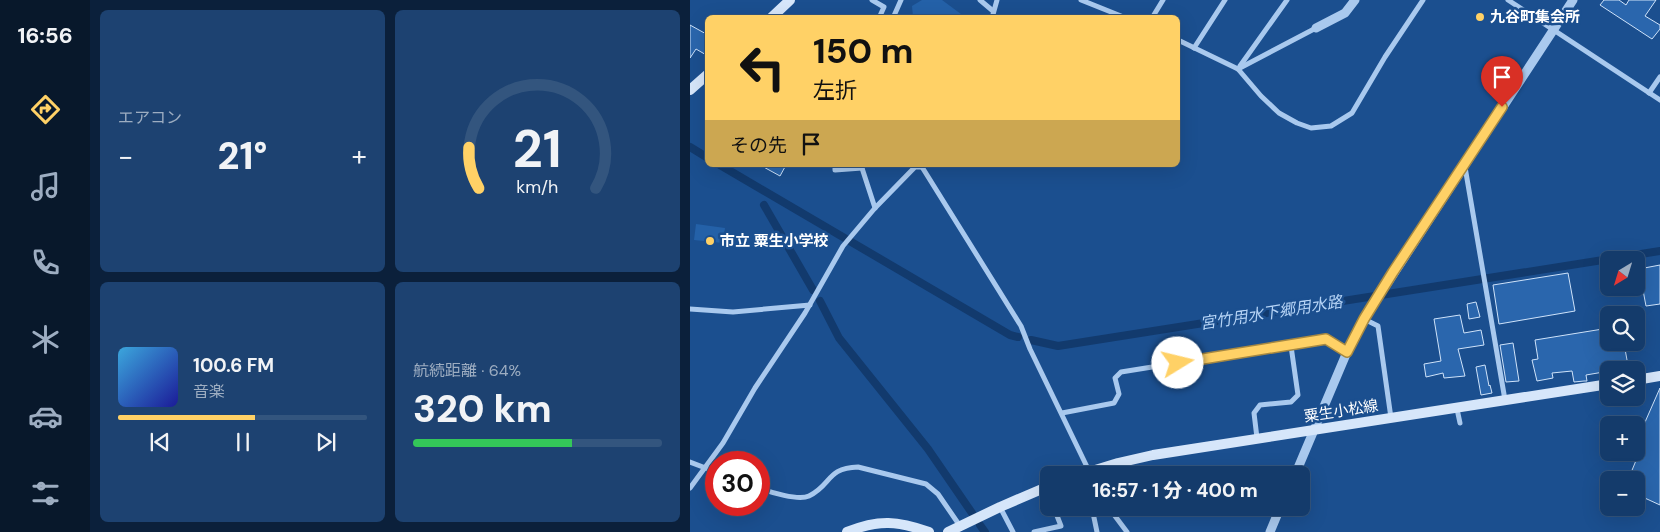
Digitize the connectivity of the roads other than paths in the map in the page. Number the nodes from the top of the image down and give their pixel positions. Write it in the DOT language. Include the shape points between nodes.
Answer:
graph roads {
  1 [pos="790,0"];
  2 [pos="872,0"];
  3 [pos="901,0"];
  4 [pos="980,0"];
  5 [pos="997,0"];
  6 [pos="1081,0"];
  7 [pos="1163,0"];
  8 [pos="1225,0"];
  9 [pos="1287,0"];
  10 [pos="1354,0"];
  11 [pos="1423,0"];
  12 [pos="1508,0"];
  13 [pos="1573,0"];
  14 [pos="993,11"];
  15 [pos="774,15"];
  16 [pos="880,15"];
  17 [pos="894,15"];
  18 [pos="992,15"];
  19 [pos="1118,15"];
  20 [pos="1154,15"];
  21 [pos="1316,28"];
  22 [pos="1554,30"];
  23 [pos="1180,41"];
  24 [pos="1194,48"];
  25 [pos="1238,69"];
  26 [pos="705,77"];
  27 [pos="1660,77"];
  28 [pos="690,90"];
  29 [pos="1649,93"];
  30 [pos="1660,100"];
  31 [pos="1464,164"];
  32 [pos="835,167"];
  33 [pos="855,167"];
  34 [pos="862,167"];
  35 [pos="914,167"];
  36 [pos="923,167"];
  37 [pos="875,208"];
  38 [pos="810,305"];
  39 [pos="690,309"];
  40 [pos="1364,319"];
  41 [pos="1291,346"];
  42 [pos="1347,352"];
  43 [pos="1660,376"];
  44 [pos="1645,378"];
  45 [pos="1600,385"];
  46 [pos="1505,401"];
  47 [pos="1457,409"];
  48 [pos="1062,413"];
  49 [pos="1392,419"];
  50 [pos="1460,423"];
  51 [pos="1314,431"];
  52 [pos="1257,439"];
  53 [pos="690,462"];
  54 [pos="1083,466"];
  55 [pos="1109,466"];
  56 [pos="1299,466"];
  57 [pos="704,467"];
  58 [pos="690,488"];
  59 [pos="770,491"];
  60 [pos="1040,492"];
  61 [pos="1000,507"];
  62 [pos="1057,516"];
  63 [pos="1094,516"];
  64 [pos="1116,516"];
  65 [pos="1277,516"];
  66 [pos="961,526"];
  67 [pos="871,529"];
  68 [pos="847,532"];
  69 [pos="929,532"];
  70 [pos="948,532"];
  71 [pos="1013,532"];
  72 [pos="1034,532"];
  73 [pos="1097,532"];
  74 [pos="1127,532"];
  75 [pos="1270,532"];
  1 -- 15 [label="main road"];
  2 -- 16 [label="street" via="884,7"];
  3 -- 17 [label="street"];
  4 -- 14 [label="street"];
  5 -- 14 [label="street"];
  6 -- 19 [label="street"];
  7 -- 20 [label="street"];
  8 -- 24 [label="street"];
  9 -- 25 [label="street"];
  10 -- 21 [label="street" via="1345,14"];
  11 -- 25 [label="street" via="1352,112 1331,126 1312,128 1279,113"];
  12 -- 22 [label="street"];
  13 -- 22 [label="street"];
  14 -- 18 [label="street"];
  21 -- 25 [label="street"];
  22 -- 29 [label="street"];
  22 -- 31 [label="street"];
  23 -- 24 [label="street"];
  24 -- 25 [label="street"];
  26 -- 28 [label="main road"];
  27 -- 29 [label="street"];
  29 -- 30 [label="street"];
  31 -- 40 [label="street"];
  31 -- 46 [label="street"];
  32 -- 33 [label="street" via="835,170"];
  34 -- 37 [label="street"];
  35 -- 37 [label="street"];
  36 -- 48 [label="street" via="1021,326"];
  37 -- 38 [label="street" via="843,246"];
  38 -- 39 [label="street" via="733,312"];
  38 -- 57 [label="street" via="723,443"];
  40 -- 42 [label="street"];
  40 -- 49 [label="street" via="1378,326"];
  41 -- 42 [label="street" via="1326,339"];
  41 -- 48 [label="street" via="1121,372 1115,378 1119,394 1114,403"];
  41 -- 52 [label="street" via="1298,394 1291,402 1260,405 1254,413"];
  42 -- 51 [label="street"];
  43 -- 44 [label="main road"];
  45 -- 46 [label="main road, 粟生小松線"];
  46 -- 47 [label="main road, 粟生小松線"];
  47 -- 49 [label="main road, 粟生小松線"];
  47 -- 50 [label="street"];
  48 -- 54 [label="street"];
  49 -- 51 [label="main road, 粟生小松線"];
  51 -- 52 [label="main road, 粟生小松線"];
  51 -- 56 [label="street"];
  52 -- 55 [label="main road, 粟生小松線" via="1153,455"];
  53 -- 57 [label="street"];
  57 -- 58 [label="street"];
  59 -- 66 [label="street" via="796,497 808,496 834,473 858,467 926,484 938,494"];
  60 -- 61 [label="main road"];
  61 -- 66 [label="main road"];
  61 -- 71 [label="street"];
  62 -- 72 [label="street" via="1060,526"];
  63 -- 73 [label="street"];
  64 -- 74 [label="street"];
  65 -- 75 [label="street"];
  66 -- 70 [label="main road"];
  67 -- 68 [label="main road"];
  67 -- 69 [label="main road" via="891,522"];
}
